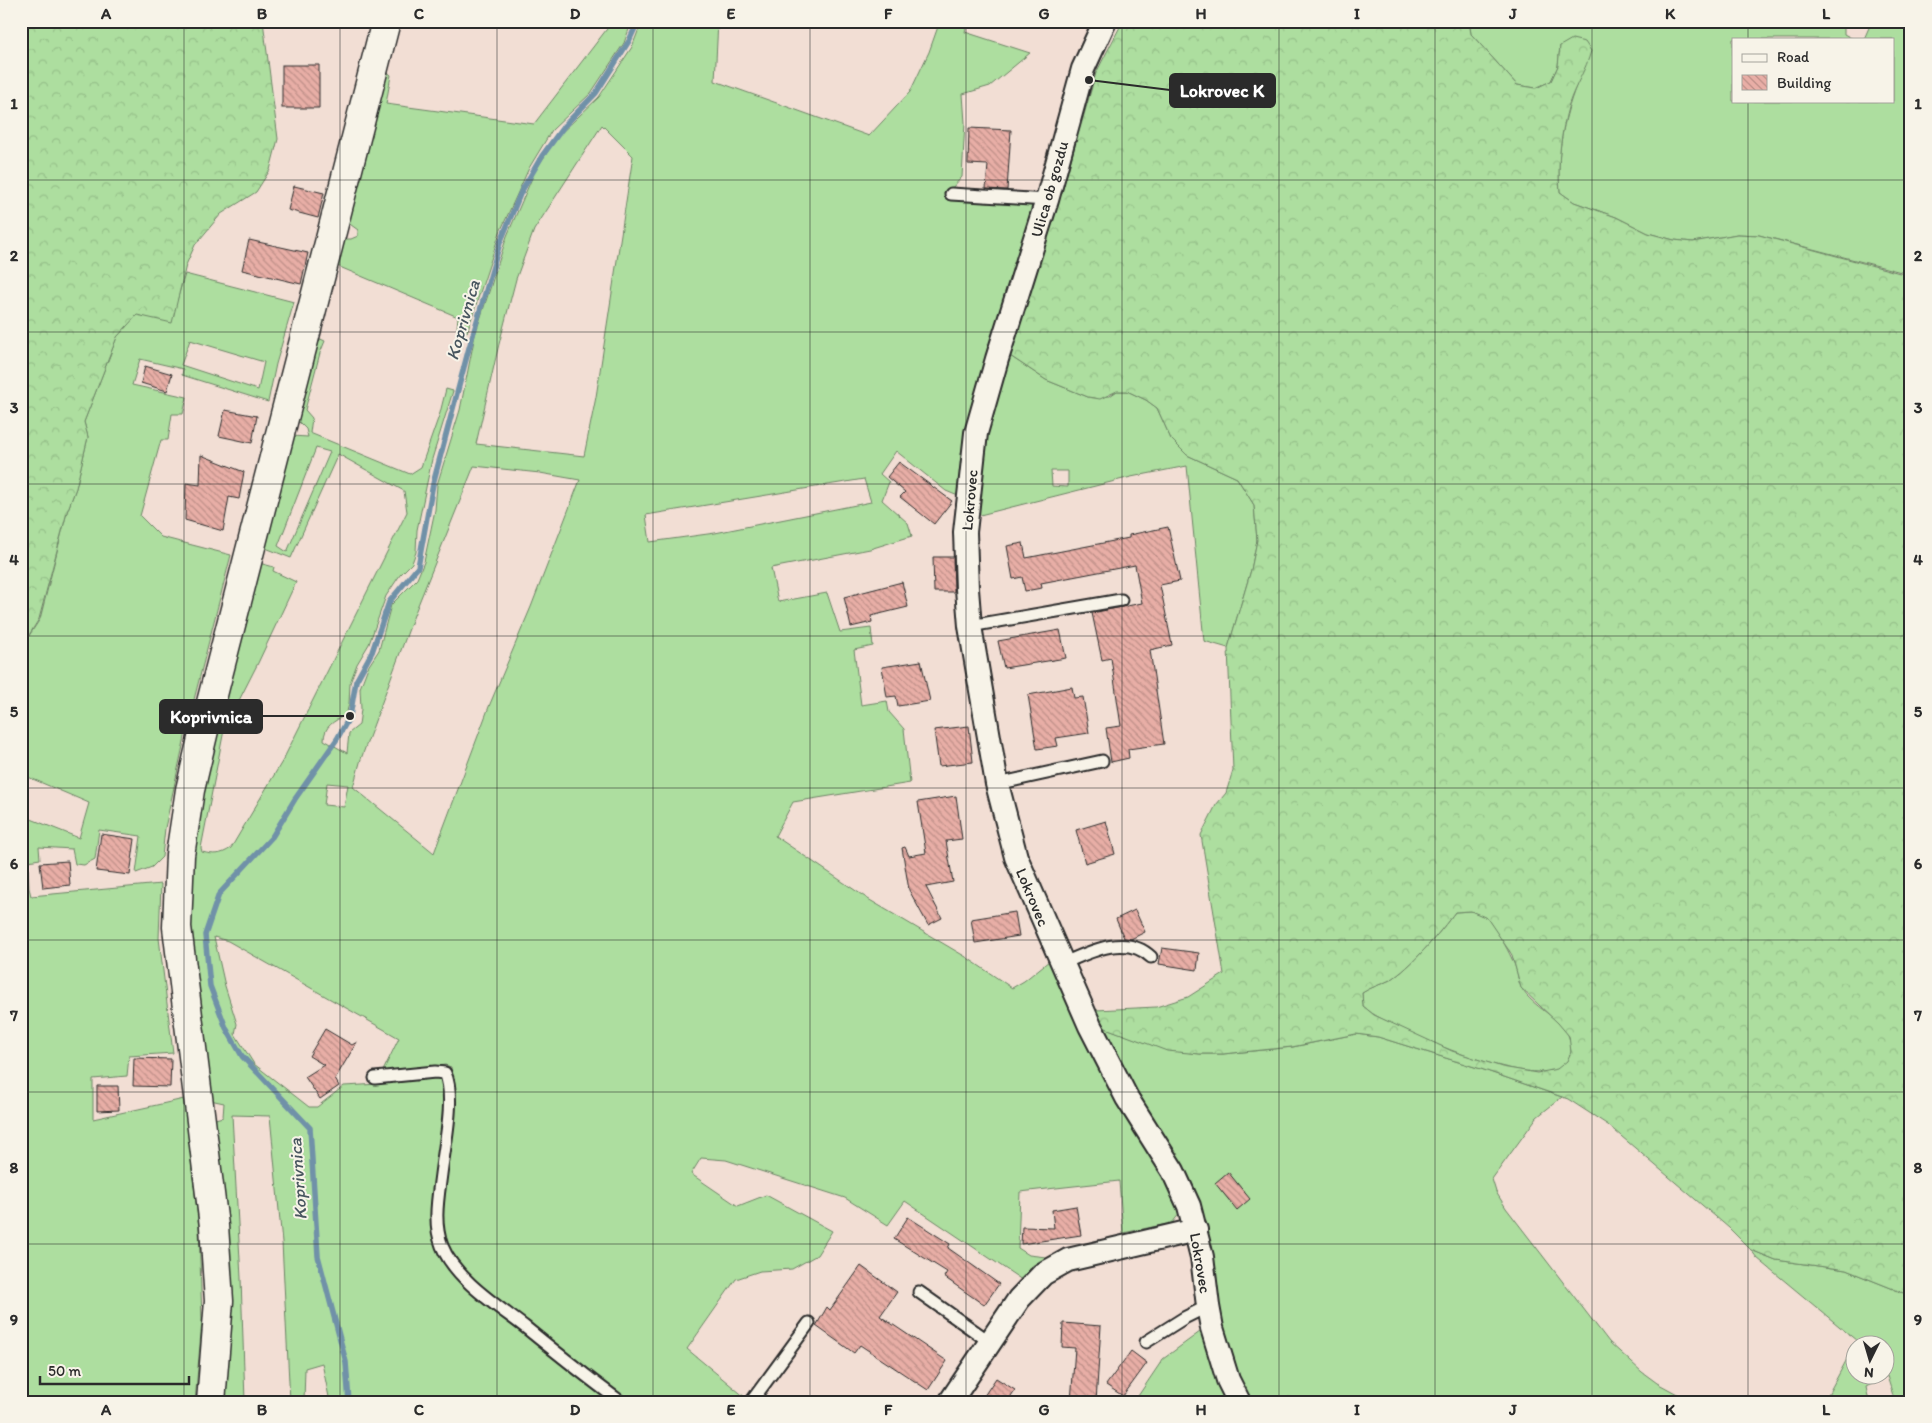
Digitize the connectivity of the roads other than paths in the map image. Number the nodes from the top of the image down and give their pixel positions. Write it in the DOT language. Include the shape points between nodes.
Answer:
graph roads {
  1 [pos="386,21"];
  2 [pos="1099,24"];
  3 [pos="952,194"];
  4 [pos="1047,200"];
  5 [pos="997,359"];
  6 [pos="1121,600"];
  7 [pos="970,626"];
  8 [pos="1102,761"];
  9 [pos="997,784"];
  10 [pos="1151,957"];
  11 [pos="1062,964"];
  12 [pos="375,1078"];
  13 [pos="1196,1230"];
  14 [pos="918,1292"];
  15 [pos="1208,1306"];
  16 [pos="809,1323"];
  17 [pos="990,1342"];
  18 [pos="1146,1342"];
  19 [pos="211,1402"];
  20 [pos="621,1402"];
  21 [pos="751,1402"];
  22 [pos="950,1402"];
  23 [pos="1239,1402"];
  1 -- 19 [label="street" via="205,726 190,790 180,855 177,927 214,1226 219,1301"];
  2 -- 4 [label="street, Ulica ob gozdu" via="1082,69"];
  3 -- 4 [label="lane"];
  4 -- 5 [label="street, Ulica ob gozdu"];
  5 -- 7 [label="street, Lokrovec" via="976,433 969,490 965,532"];
  6 -- 7 [label="lane"];
  7 -- 9 [label="street, Lokrovec"];
  8 -- 9 [label="lane"];
  9 -- 11 [label="street, Lokrovec" via="1016,857"];
  10 -- 11 [label="lane" via="1144,950 1110,946"];
  11 -- 13 [label="street, Lokrovec" via="1127,1098 1172,1171 1189,1206"];
  12 -- 20 [label="lane" via="445,1073 449,1110 436,1213 442,1247 472,1285"];
  13 -- 15 [label="street, Lokrovec"];
  13 -- 17 [label="street" via="1068,1260 1043,1274 1019,1300"];
  14 -- 17 [label="lane"];
  15 -- 18 [label="lane"];
  15 -- 23 [label="street, Lokrovec" via="1228,1380"];
  16 -- 21 [label="lane"];
  17 -- 22 [label="street"];
}
